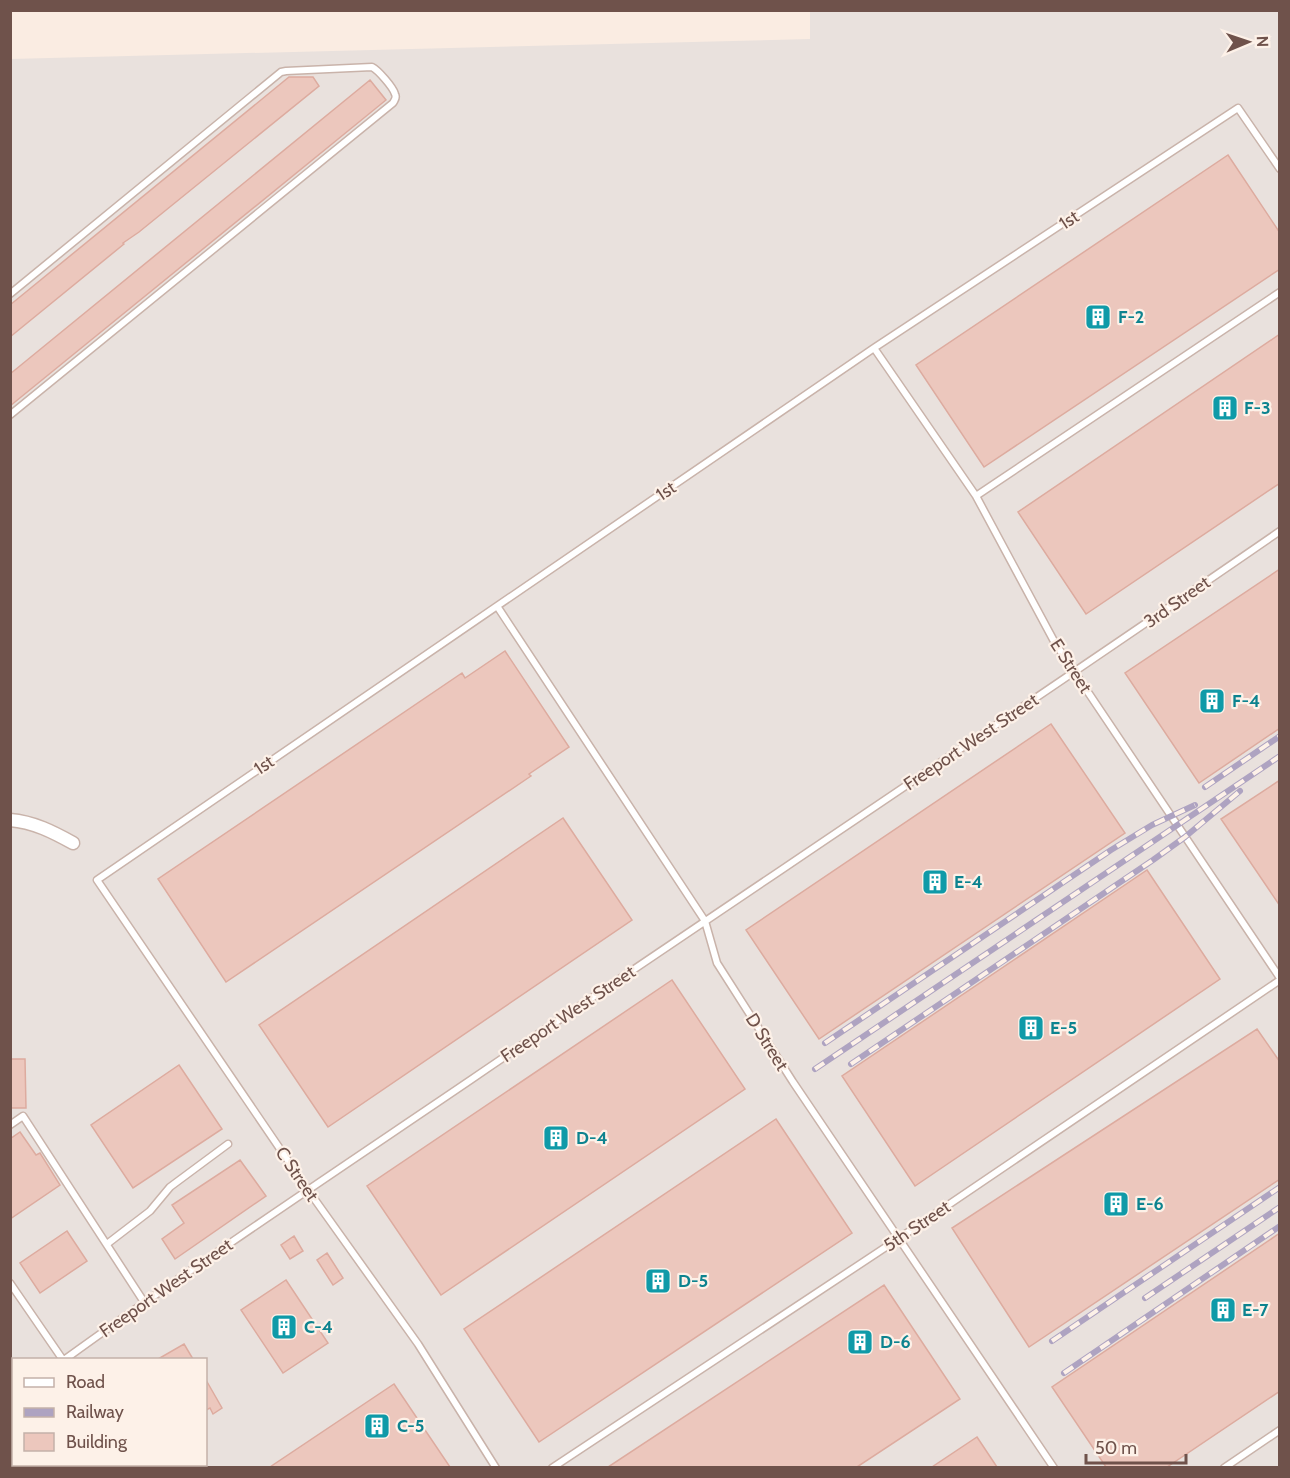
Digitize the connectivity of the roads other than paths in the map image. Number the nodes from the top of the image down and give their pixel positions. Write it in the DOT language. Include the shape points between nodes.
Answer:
graph roads {
  1 [pos="1280,169"];
  2 [pos="1280,291"];
  3 [pos="10,294"];
  4 [pos="874,348"];
  5 [pos="10,415"];
  6 [pos="976,496"];
  7 [pos="1280,531"];
  8 [pos="497,606"];
  9 [pos="1075,672"];
  10 [pos="10,820"];
  11 [pos="73,843"];
  12 [pos="97,880"];
  13 [pos="705,921"];
  14 [pos="1280,979"];
  15 [pos="10,1125"];
  16 [pos="228,1144"];
  17 [pos="308,1190"];
  18 [pos="898,1239"];
  19 [pos="107,1245"];
  20 [pos="10,1283"];
  21 [pos="144,1302"];
  22 [pos="62,1358"];
  23 [pos="64,1358"];
  24 [pos="1280,1430"];
  25 [pos="495,1467"];
  26 [pos="552,1467"];
  27 [pos="1054,1467"];
  28 [pos="1224,1467"];
  1 -- 4 [label="lane, 1st" via="1238,108"];
  2 -- 6 [label="lane"];
  3 -- 5 [label="lane" via="281,72 372,67 395,93 393,103"];
  4 -- 6 [label="lane, E Street"];
  4 -- 8 [label="lane, 1st"];
  6 -- 9 [label="lane, E Street" via="1055,643"];
  7 -- 9 [label="lane, 3rd Street"];
  8 -- 12 [label="lane, 1st"];
  8 -- 13 [label="lane, D Street"];
  9 -- 13 [label="lane, Freeport West Street"];
  9 -- 14 [label="lane, E Street"];
  10 -- 11 [label="street" via="51,831"];
  12 -- 17 [label="lane, C Street"];
  13 -- 17 [label="lane, Freeport West Street"];
  13 -- 18 [label="lane, D Street" via="717,963"];
  14 -- 18 [label="lane, 5th Street"];
  15 -- 19 [label="lane" via="23,1116"];
  16 -- 19 [label="lane" via="170,1187 150,1212"];
  17 -- 21 [label="lane, Freeport West Street"];
  17 -- 25 [label="lane, C Street" via="418,1344"];
  18 -- 26 [label="lane, 5th Street"];
  18 -- 27 [label="lane, D Street"];
  19 -- 21 [label="lane"];
  20 -- 22 [label="lane"];
  21 -- 23 [label="lane, Freeport West Street"];
  24 -- 28 [label="lane"];
}
